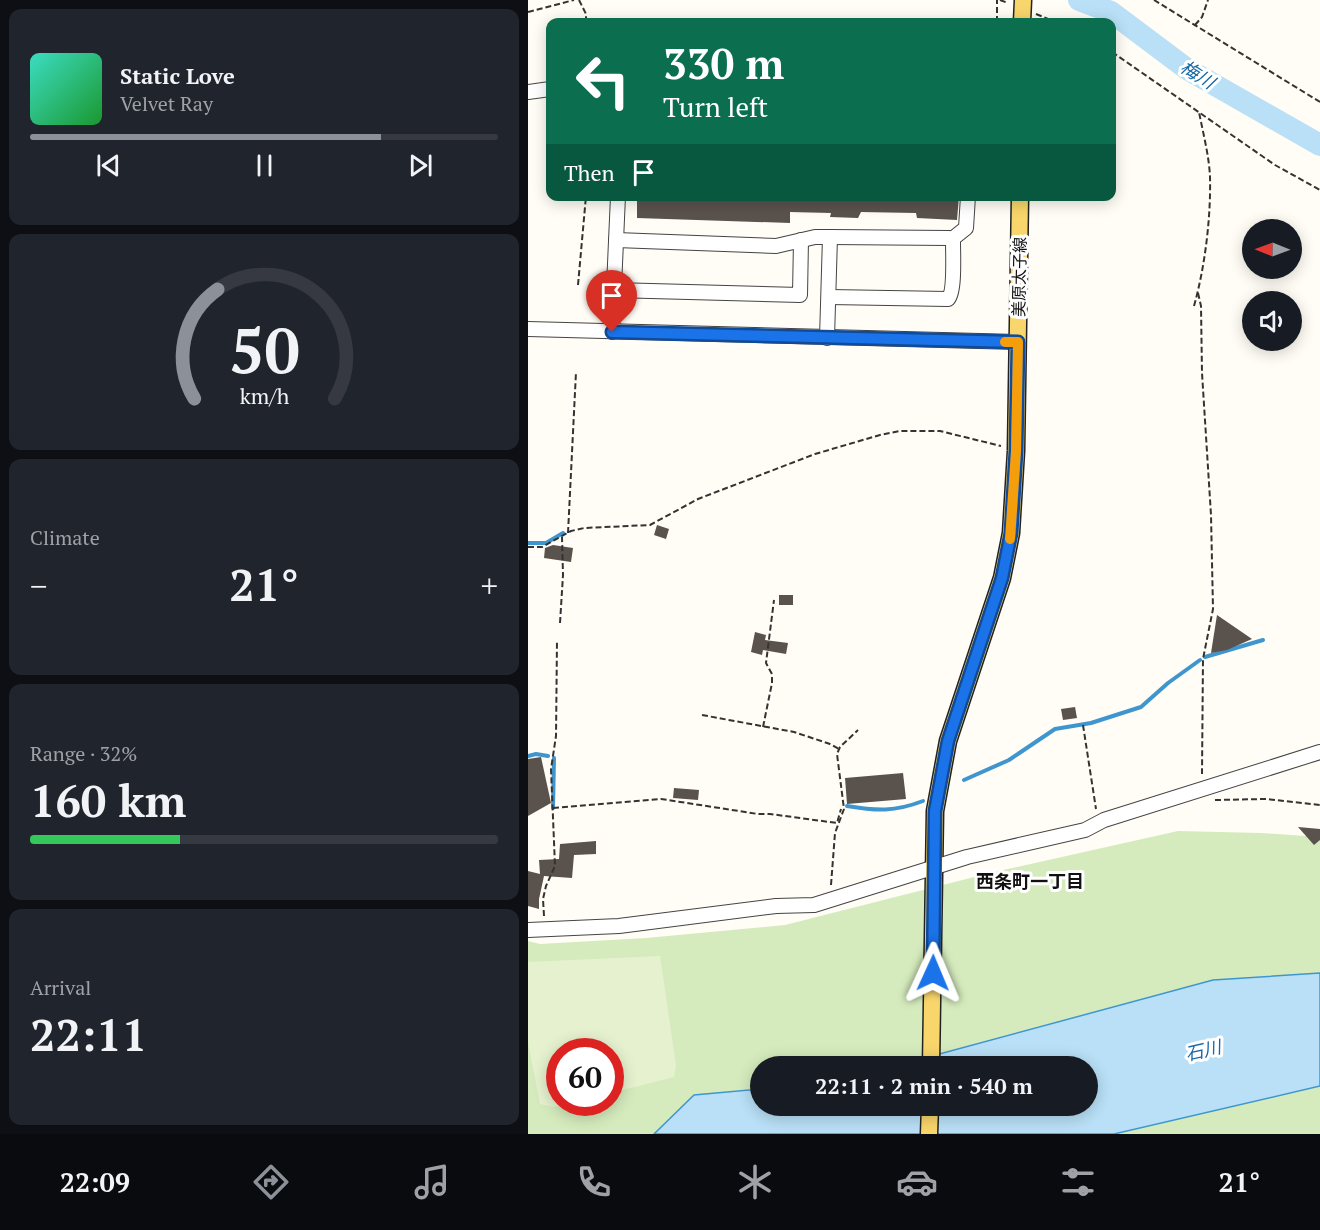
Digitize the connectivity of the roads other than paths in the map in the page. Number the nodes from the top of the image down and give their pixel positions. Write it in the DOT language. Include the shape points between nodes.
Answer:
graph roads {
  1 [pos="546,90"];
  2 [pos="528,92"];
  3 [pos="618,201"];
  4 [pos="968,201"];
  5 [pos="1020,201"];
  6 [pos="830,237"];
  7 [pos="616,240"];
  8 [pos="801,240"];
  9 [pos="951,240"];
  10 [pos="613,290"];
  11 [pos="829,297"];
  12 [pos="528,329"];
  13 [pos="612,332"];
  14 [pos="827,338"];
  15 [pos="1018,342"];
  16 [pos="1320,752"];
  17 [pos="935,873"];
  18 [pos="528,930"];
  19 [pos="931,1056"];
  20 [pos="930,1116"];
  21 [pos="929,1134"];
  1 -- 2 [label="street"];
  3 -- 7 [label="street"];
  4 -- 9 [label="street" via="966,228"];
  5 -- 15 [label="main road, 美原太子線"];
  6 -- 8 [label="street"];
  6 -- 9 [label="street"];
  6 -- 11 [label="street"];
  7 -- 8 [label="street" via="776,246"];
  7 -- 10 [label="street"];
  8 -- 10 [label="street" via="800,295"];
  9 -- 11 [label="street" via="952,294 948,299"];
  10 -- 13 [label="street"];
  11 -- 14 [label="street"];
  12 -- 13 [label="street"];
  13 -- 14 [label="street"];
  14 -- 15 [label="street"];
  15 -- 17 [label="main road, 美原太子線" via="1011,533 1002,578 948,741 935,811"];
  16 -- 17 [label="street" via="1206,795 1104,820 1085,830 967,856"];
  17 -- 18 [label="street" via="814,905 776,906 620,926"];
  17 -- 19 [label="main road, 美原太子線"];
  20 -- 21 [label="main road"];
}
